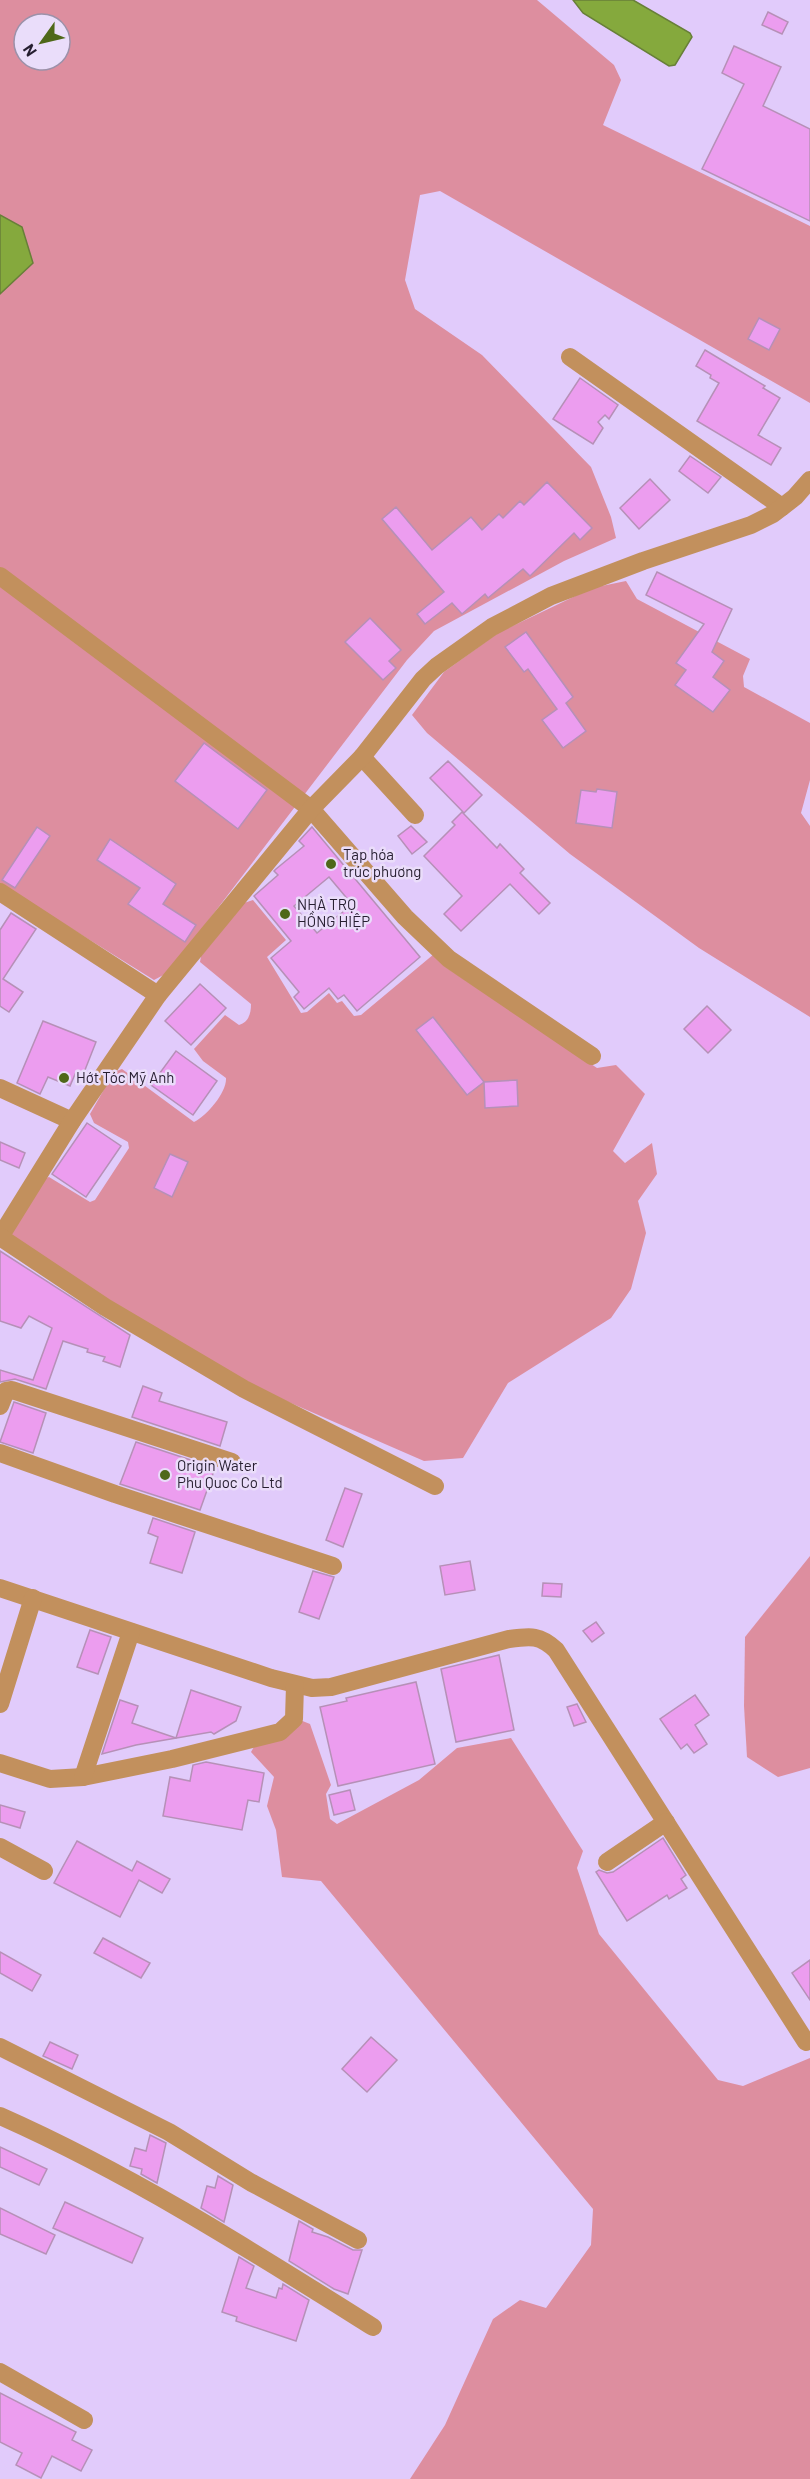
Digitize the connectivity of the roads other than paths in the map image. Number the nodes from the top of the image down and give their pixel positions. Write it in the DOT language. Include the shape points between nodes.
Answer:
graph roads {
  1 [pos="570,357"];
  2 [pos="810,480"];
  3 [pos="782,507"];
  4 [pos="0,576"];
  5 [pos="362,757"];
  6 [pos="311,809"];
  7 [pos="416,816"];
  8 [pos="0,892"];
  9 [pos="159,995"];
  10 [pos="592,1056"];
  11 [pos="0,1088"];
  12 [pos="72,1121"];
  13 [pos="0,1237"];
  14 [pos="0,1406"];
  15 [pos="0,1453"];
  16 [pos="232,1462"];
  17 [pos="435,1486"];
  18 [pos="333,1566"];
  19 [pos="0,1588"];
  20 [pos="33,1598"];
  21 [pos="131,1632"];
  22 [pos="295,1685"];
  23 [pos="0,1704"];
  24 [pos="0,1764"];
  25 [pos="83,1777"];
  26 [pos="666,1822"];
  27 [pos="0,1847"];
  28 [pos="607,1863"];
  29 [pos="44,1871"];
  30 [pos="806,2042"];
  31 [pos="0,2047"];
  32 [pos="0,2116"];
  33 [pos="358,2240"];
  34 [pos="374,2327"];
  35 [pos="0,2372"];
  36 [pos="84,2420"];
  1 -- 3 [label="street"];
  2 -- 3 [label="street"];
  3 -- 5 [label="street" via="751,525 602,576 520,610 423,679"];
  4 -- 6 [label="street"];
  5 -- 6 [label="street"];
  5 -- 7 [label="street"];
  6 -- 9 [label="street"];
  6 -- 10 [label="street" via="434,946"];
  8 -- 9 [label="street"];
  9 -- 12 [label="street"];
  11 -- 12 [label="street"];
  12 -- 13 [label="street"];
  13 -- 17 [label="street" via="105,1306 244,1389"];
  14 -- 16 [label="street" via="6,1391 12,1390"];
  15 -- 18 [label="street"];
  19 -- 20 [label="street"];
  20 -- 21 [label="street"];
  20 -- 23 [label="street"];
  21 -- 22 [label="street"];
  21 -- 25 [label="street"];
  22 -- 25 [label="street" via="294,1719 280,1732"];
  22 -- 26 [label="street" via="331,1687 509,1639 529,1636 545,1640 556,1650"];
  24 -- 25 [label="street" via="50,1779"];
  26 -- 28 [label="street"];
  26 -- 30 [label="street"];
  27 -- 29 [label="street"];
  31 -- 33 [label="street" via="169,2132"];
  32 -- 34 [label="street" via="126,2178 247,2247"];
  35 -- 36 [label="street"];
}
